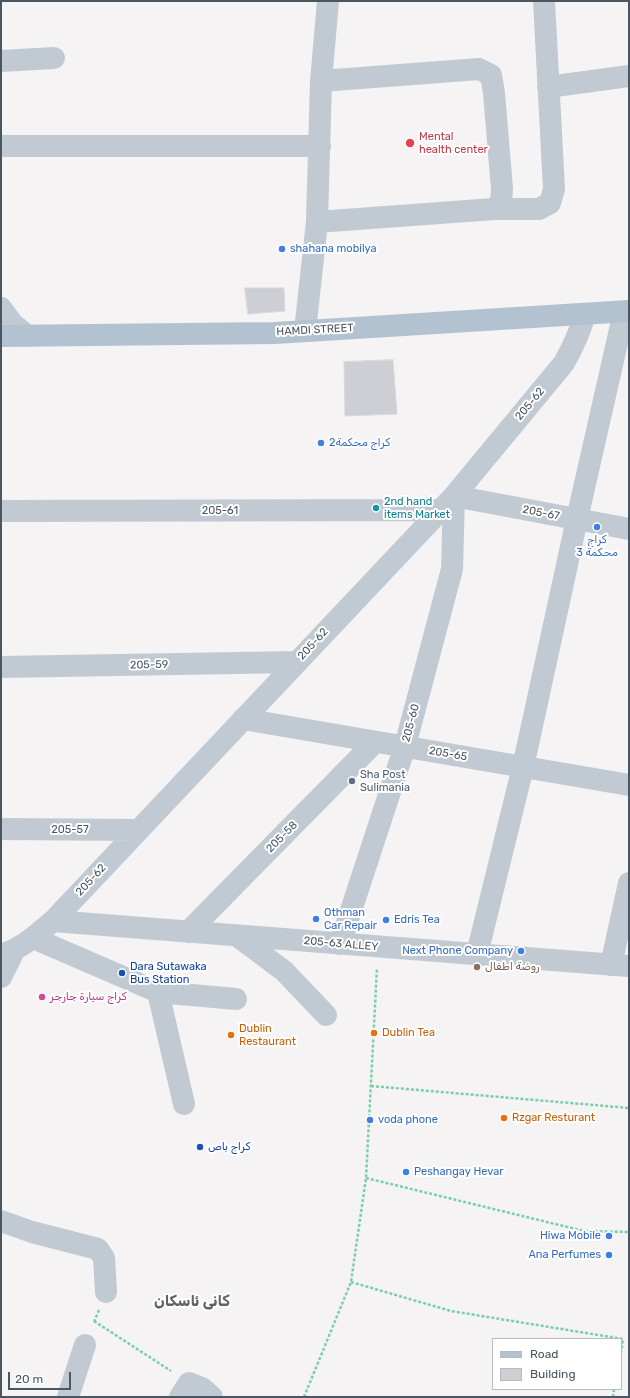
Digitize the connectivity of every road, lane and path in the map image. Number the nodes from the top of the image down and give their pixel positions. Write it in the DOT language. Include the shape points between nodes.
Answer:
graph roads {
  1 [pos="328,1"];
  2 [pos="544,1"];
  3 [pos="54,58"];
  4 [pos="1,61"];
  5 [pos="629,76"];
  6 [pos="321,81"];
  7 [pos="548,86"];
  8 [pos="1,146"];
  9 [pos="320,146"];
  10 [pos="494,209"];
  11 [pos="317,222"];
  12 [pos="1,308"];
  13 [pos="627,312"];
  14 [pos="585,314"];
  15 [pos="305,331"];
  16 [pos="1,336"];
  17 [pos="28,336"];
  18 [pos="446,503"];
  19 [pos="1,511"];
  20 [pos="577,520"];
  21 [pos="629,530"];
  22 [pos="296,662"];
  23 [pos="1,667"];
  24 [pos="243,719"];
  25 [pos="375,742"];
  26 [pos="405,746"];
  27 [pos="523,767"];
  28 [pos="629,784"];
  29 [pos="1,829"];
  30 [pos="138,830"];
  31 [pos="629,883"];
  32 [pos="53,921"];
  33 [pos="188,932"];
  34 [pos="236,935"];
  35 [pos="33,938"];
  36 [pos="340,944"];
  37 [pos="378,947"];
  38 [pos="7,953"];
  39 [pos="477,954"];
  40 [pos="620,965"];
  41 [pos="1,977"];
  42 [pos="158,992"];
  43 [pos="236,999"];
  44 [pos="326,1015"];
  45 [pos="371,1086"];
  46 [pos="184,1104"];
  47 [pos="629,1108"];
  48 [pos="366,1178"];
  49 [pos="1,1220"];
  50 [pos="629,1232"];
  51 [pos="351,1282"];
  52 [pos="106,1292"];
  53 [pos="94,1321"];
  54 [pos="618,1338"];
  55 [pos="622,1339"];
  56 [pos="85,1345"];
  57 [pos="622,1348"];
  58 [pos="184,1390"];
  59 [pos="68,1397"];
  60 [pos="212,1397"];
  61 [pos="304,1397"];
  1 -- 6 [label="street"];
  2 -- 7 [label="street"];
  3 -- 4 [label="street"];
  5 -- 7 [label="street"];
  6 -- 9 [label="street"];
  6 -- 10 [label="street" via="478,69 490,75 494,93 502,189 501,202"];
  7 -- 10 [label="street" via="554,189 550,203 539,209"];
  8 -- 9 [label="street"];
  9 -- 11 [label="street"];
  10 -- 11 [label="street"];
  11 -- 15 [label="street"];
  12 -- 17 [label="street"];
  13 -- 14 [label="main road, HAMDI STREET"];
  13 -- 20 [label="street"];
  14 -- 15 [label="main road, HAMDI STREET"];
  14 -- 18 [label="street, 205-62" via="573,348 564,363"];
  15 -- 17 [label="main road, HAMDI STREET"];
  16 -- 17 [label="main road, HAMDI STREET"];
  18 -- 19 [label="street, 205-61"];
  18 -- 20 [label="street, 205-67"];
  18 -- 22 [label="street, 205-62"];
  18 -- 26 [label="street, 205-60" via="452,569"];
  20 -- 21 [label="street, 205-67"];
  20 -- 27 [label="street"];
  22 -- 23 [label="street, 205-59"];
  22 -- 24 [label="street, 205-62"];
  24 -- 25 [label="street, 205-65"];
  24 -- 30 [label="street, 205-62"];
  25 -- 26 [label="street, 205-65"];
  25 -- 33 [label="street, 205-58"];
  26 -- 27 [label="street, 205-65"];
  26 -- 36 [label="street, 205-60"];
  27 -- 28 [label="street, 205-65"];
  27 -- 39 [label="street"];
  29 -- 30 [label="street, 205-57"];
  30 -- 32 [label="street, 205-62"];
  31 -- 40 [label="street"];
  32 -- 33 [label="street, 205-63 ALLEY"];
  32 -- 35 [label="street, 205-62"];
  33 -- 34 [label="street, 205-63 ALLEY"];
  34 -- 36 [label="street, 205-63 ALLEY"];
  34 -- 44 [label="street" via="284,971"];
  35 -- 38 [label="street, 205-62"];
  35 -- 42 [label="street"];
  36 -- 37 [label="street, 205-63 ALLEY"];
  37 -- 39 [label="street, 205-63 ALLEY"];
  37 -- 45 [label="path"];
  38 -- 41 [label="street"];
  39 -- 40 [label="street, 205-63 ALLEY"];
  42 -- 43 [label="street"];
  42 -- 46 [label="street"];
  45 -- 47 [label="path"];
  45 -- 48 [label="path"];
  48 -- 50 [label="path" via="584,1232"];
  48 -- 51 [label="path"];
  49 -- 52 [label="street" via="32,1232 98,1249 104,1258"];
  51 -- 54 [label="path" via="451,1311"];
  51 -- 61 [label="path"];
  52 -- 53 [label="path"];
  53 -- 56 [label="path"];
  53 -- 58 [label="path"];
  55 -- 57 [label="path"];
  56 -- 59 [label="street"];
  58 -- 60 [label="street" via="202,1388"];
}
